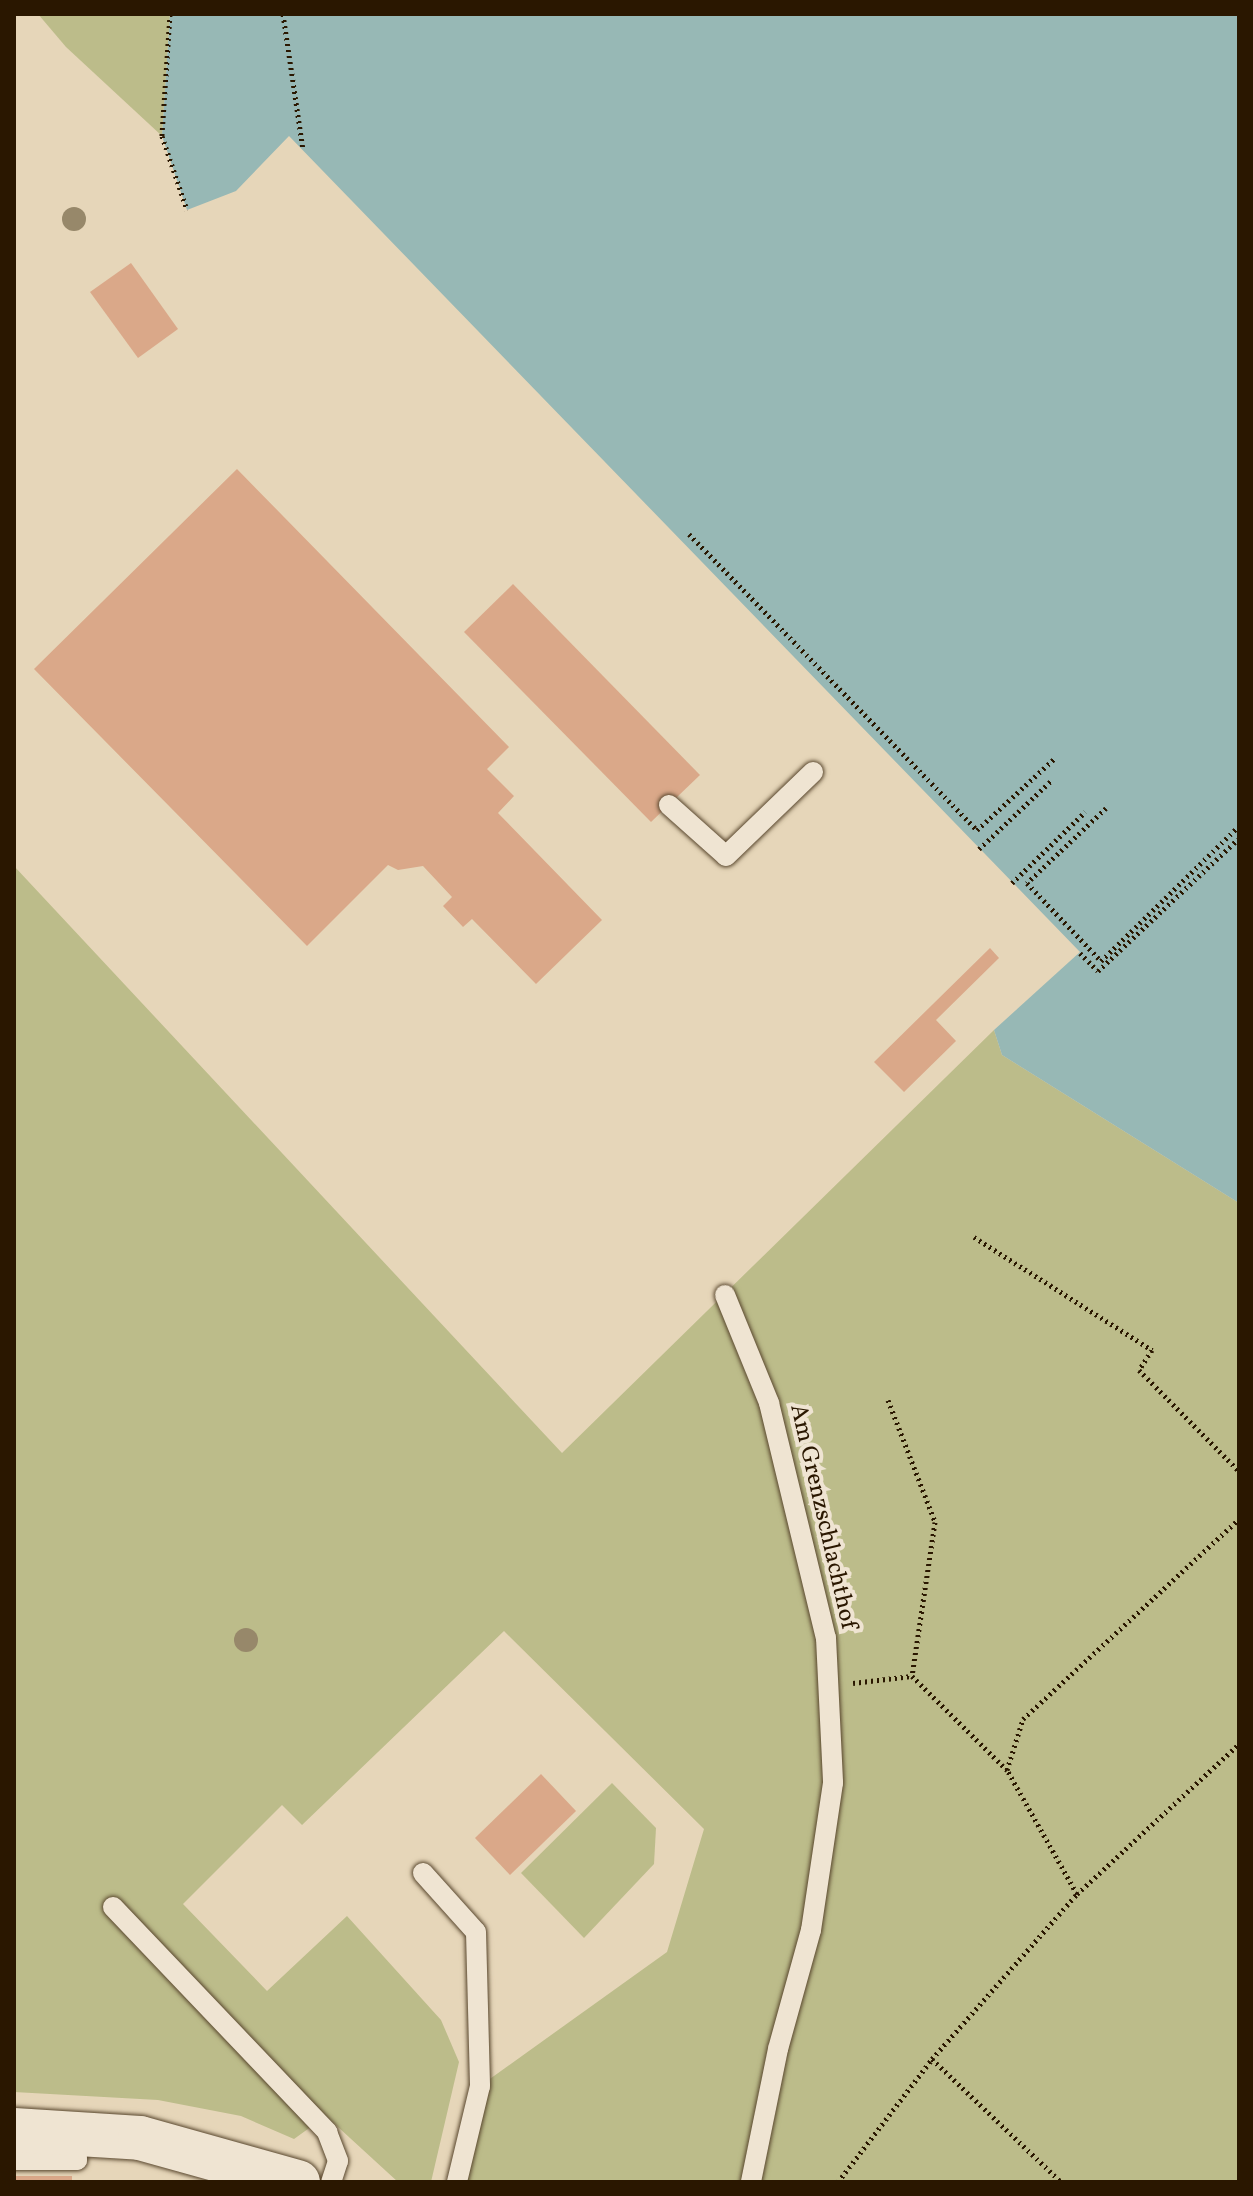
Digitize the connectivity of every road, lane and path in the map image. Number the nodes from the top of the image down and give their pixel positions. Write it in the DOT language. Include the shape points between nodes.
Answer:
graph roads {
  1 [pos="170,14"];
  2 [pos="283,14"];
  3 [pos="303,150"];
  4 [pos="187,210"];
  5 [pos="689,534"];
  6 [pos="1056,757"];
  7 [pos="813,772"];
  8 [pos="1052,780"];
  9 [pos="669,805"];
  10 [pos="1106,808"];
  11 [pos="1085,812"];
  12 [pos="1239,826"];
  13 [pos="1238,839"];
  14 [pos="979,849"];
  15 [pos="1012,883"];
  16 [pos="1080,953"];
  17 [pos="974,1237"];
  18 [pos="725,1295"];
  19 [pos="888,1400"];
  20 [pos="1239,1471"];
  21 [pos="1239,1519"];
  22 [pos="912,1676"];
  23 [pos="828,1686"];
  24 [pos="1239,1744"];
  25 [pos="1007,1770"];
  26 [pos="423,1873"];
  27 [pos="1077,1894"];
  28 [pos="113,1907"];
  29 [pos="932,2059"];
  30 [pos="14,2130"];
  31 [pos="76,2131"];
  32 [pos="14,2160"];
  33 [pos="221,2170"];
  34 [pos="298,2182"];
  35 [pos="331,2182"];
  36 [pos="457,2182"];
  37 [pos="751,2182"];
  38 [pos="838,2182"];
  39 [pos="1061,2182"];
  1 -- 4 [label="path" via="162,136"];
  2 -- 3 [label="path"];
  5 -- 6 [label="path" via="977,830"];
  7 -- 9 [label="lane" via="726,856"];
  8 -- 14 [label="path"];
  10 -- 12 [label="path" via="1027,883 1101,961"];
  11 -- 15 [label="path"];
  13 -- 16 [label="path" via="1098,971"];
  17 -- 20 [label="path" via="1152,1350 1139,1370"];
  18 -- 23 [label="lane, Am Grenzschlachthof" via="769,1403 826,1638"];
  19 -- 22 [label="path" via="935,1522"];
  21 -- 25 [label="path" via="1023,1719"];
  22 -- 23 [label="path"];
  22 -- 25 [label="path"];
  23 -- 37 [label="lane, Am Grenzschlachthof" via="833,1783 811,1930 778,2049"];
  24 -- 27 [label="path"];
  25 -- 27 [label="path"];
  26 -- 36 [label="lane" via="476,1932 480,2086"];
  27 -- 29 [label="path"];
  28 -- 35 [label="lane" via="327,2132 338,2161"];
  29 -- 38 [label="path"];
  29 -- 39 [label="path"];
  30 -- 31 [label="street"];
  31 -- 32 [label="lane" via="77,2160"];
  31 -- 33 [label="street" via="140,2138"];
  33 -- 34 [label="street"];
}
